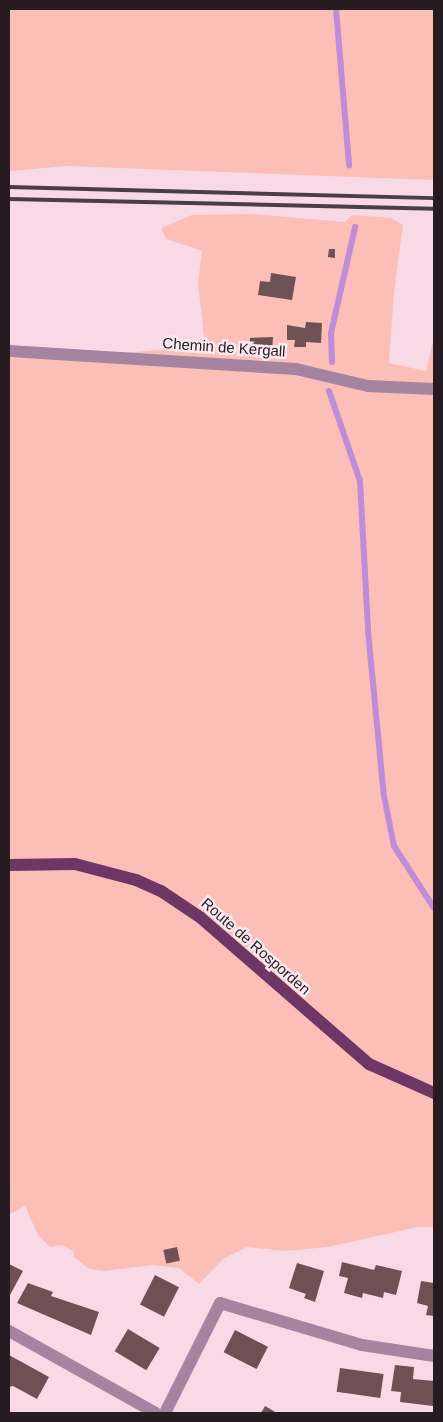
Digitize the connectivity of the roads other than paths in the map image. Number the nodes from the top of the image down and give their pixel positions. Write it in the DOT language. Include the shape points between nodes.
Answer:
graph roads {
  1 [pos="9,351"];
  2 [pos="434,389"];
  3 [pos="9,865"];
  4 [pos="434,1093"];
  5 [pos="9,1331"];
  6 [pos="434,1356"];
  7 [pos="156,1413"];
  8 [pos="165,1413"];
  1 -- 2 [label="street, Chemin de Kergall" via="296,369 368,386"];
  3 -- 4 [label="main road, Route de Rosporden" via="75,864 136,880 161,891 202,918 369,1064"];
  5 -- 7 [label="street"];
  6 -- 8 [label="street" via="362,1345 220,1302"];
}
